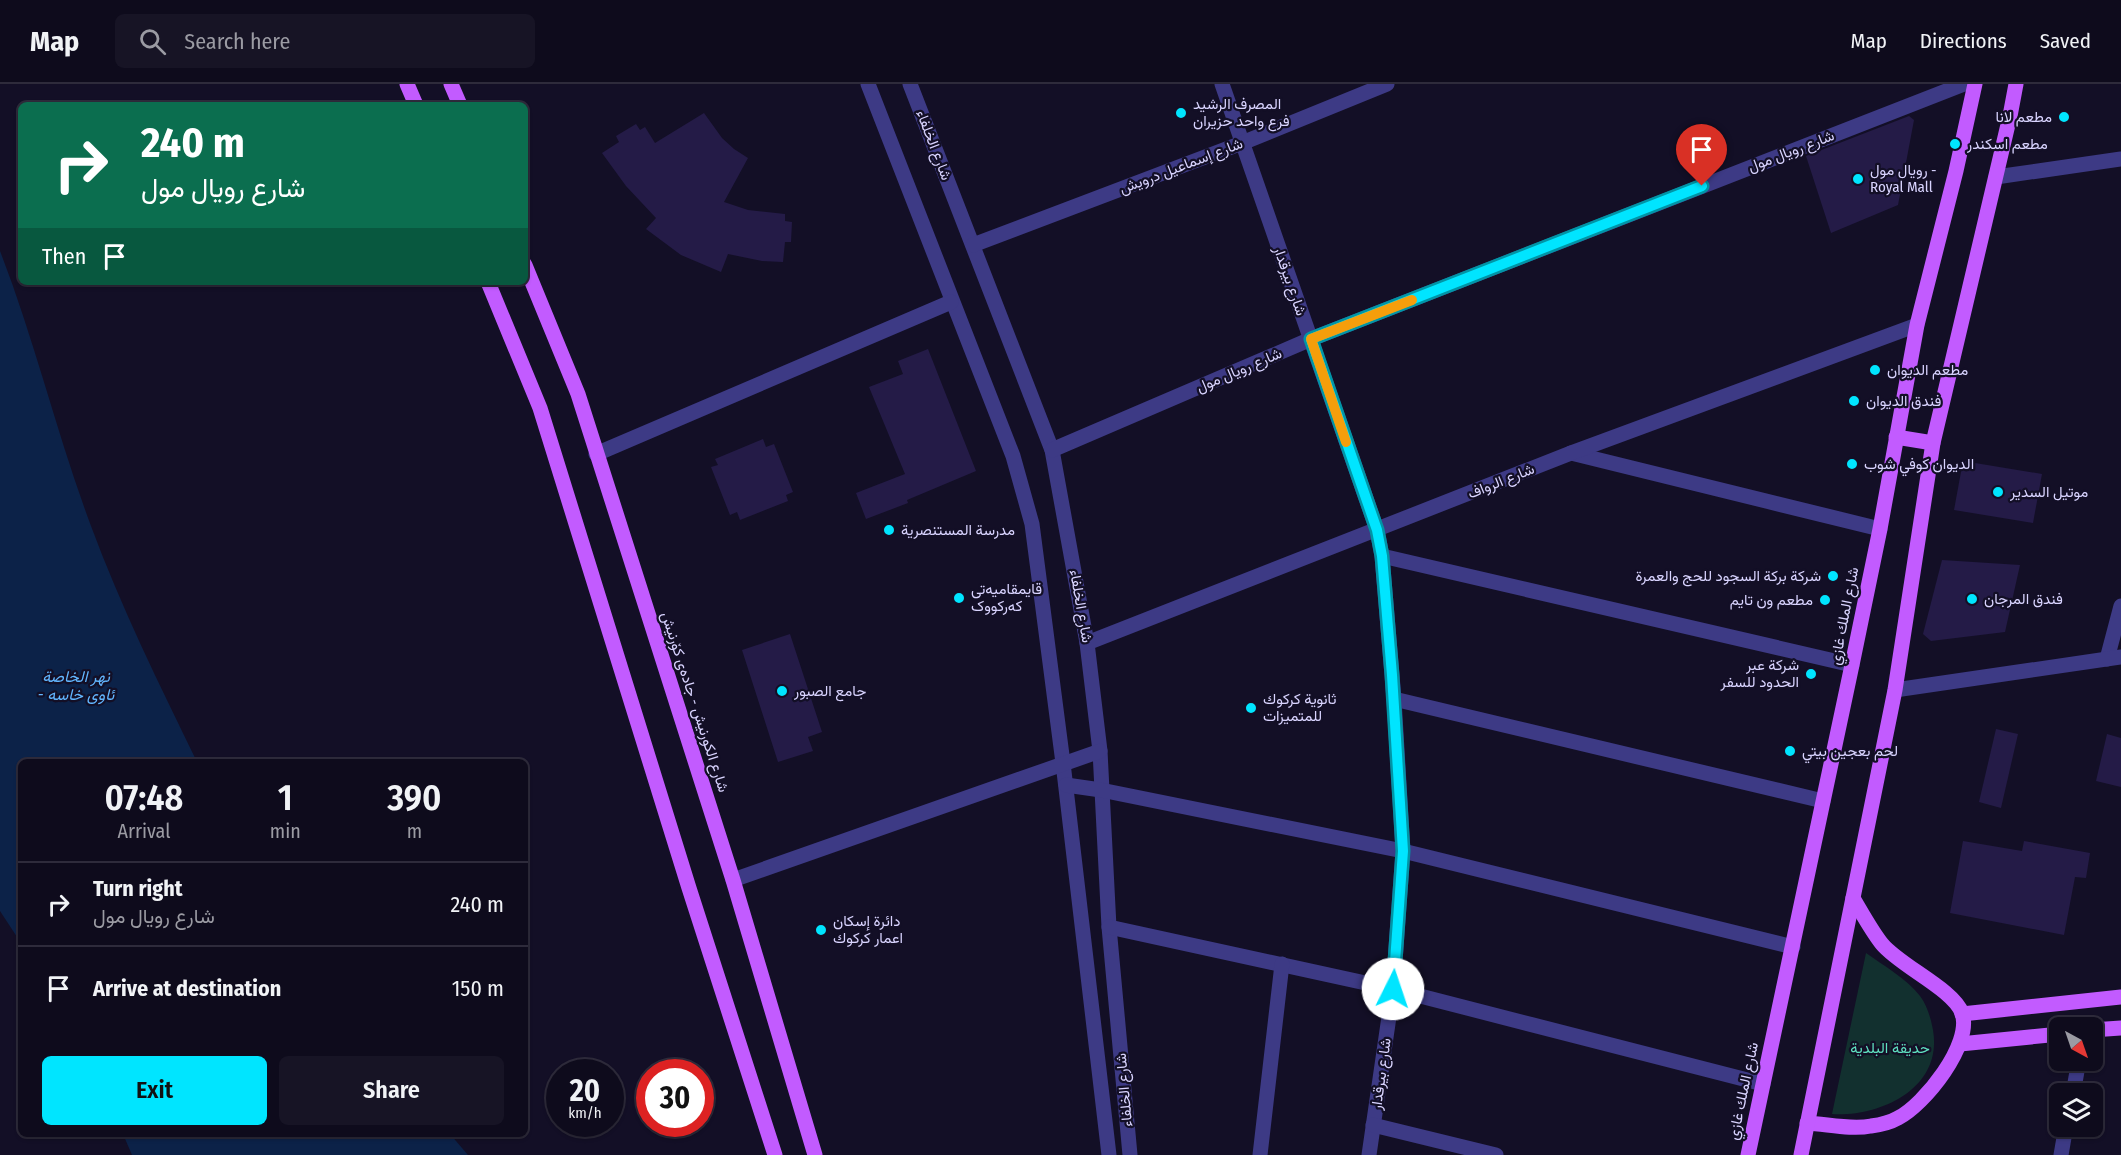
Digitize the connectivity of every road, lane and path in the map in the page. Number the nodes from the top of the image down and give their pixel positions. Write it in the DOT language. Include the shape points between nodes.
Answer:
graph roads {
  1 [pos="407,84"];
  2 [pos="451,84"];
  3 [pos="868,84"];
  4 [pos="910,84"];
  5 [pos="1222,84"];
  6 [pos="1387,84"];
  7 [pos="1964,84"];
  8 [pos="1975,84"];
  9 [pos="2016,84"];
  10 [pos="2024,84"];
  11 [pos="415,102"];
  12 [pos="459,102"];
  13 [pos="2010,116"];
  14 [pos="1242,143"];
  15 [pos="2121,159"];
  16 [pos="1996,177"];
  17 [pos="973,245"];
  18 [pos="528,272"];
  19 [pos="489,285"];
  20 [pos="951,302"];
  21 [pos="1917,325"];
  22 [pos="1311,339"];
  23 [pos="1896,437"];
  24 [pos="1933,443"];
  25 [pos="1052,450"];
  26 [pos="596,453"];
  27 [pos="1571,453"];
  28 [pos="1880,529"];
  29 [pos="1377,530"];
  30 [pos="1382,556"];
  31 [pos="2121,606"];
  32 [pos="1087,643"];
  33 [pos="2114,658"];
  34 [pos="1852,665"];
  35 [pos="1895,690"];
  36 [pos="1394,699"];
  37 [pos="1100,751"];
  38 [pos="1063,763"];
  39 [pos="1066,785"];
  40 [pos="1101,790"];
  41 [pos="1823,801"];
  42 [pos="1403,851"];
  43 [pos="733,880"];
  44 [pos="1852,898"];
  45 [pos="1109,927"];
  46 [pos="1793,947"];
  47 [pos="1282,964"];
  48 [pos="1393,989"];
  49 [pos="2121,997"];
  50 [pos="1962,1014"];
  51 [pos="2121,1028"];
  52 [pos="2103,1029"];
  53 [pos="2049,1035"];
  54 [pos="1960,1044"];
  55 [pos="1762,1084"];
  56 [pos="1807,1123"];
  57 [pos="1373,1125"];
  58 [pos="2064,1137"];
  59 [pos="775,1155"];
  60 [pos="815,1155"];
  61 [pos="1108,1155"];
  62 [pos="1130,1155"];
  63 [pos="1260,1155"];
  64 [pos="1369,1155"];
  65 [pos="1496,1155"];
  66 [pos="1748,1155"];
  67 [pos="1801,1155"];
  68 [pos="2061,1155"];
  1 -- 11 [label="main road"];
  2 -- 12 [label="main road"];
  3 -- 20 [label="street"];
  4 -- 17 [label="street, شارع الخلفاء"];
  5 -- 14 [label="street, شارع بيرقدار"];
  6 -- 14 [label="street, شارع إسماعيل درويش"];
  7 -- 22 [label="street, شارع رويال مول"];
  8 -- 21 [label="main road, شارع الملك غازي"];
  9 -- 13 [label="main road"];
  10 -- 13 [label="main road"];
  13 -- 16 [label="main road"];
  14 -- 17 [label="street, شارع إسماعيل درويش"];
  14 -- 22 [label="street, شارع بيرقدار"];
  15 -- 16 [label="street"];
  16 -- 24 [label="main road"];
  17 -- 25 [label="street, شارع الخلفاء"];
  18 -- 26 [label="main road, شارع الكورنيش - جادەی کۆرنیش" via="578,394"];
  19 -- 59 [label="main road" via="540,408"];
  20 -- 26 [label="street"];
  20 -- 38 [label="street" via="1013,456 1032,524"];
  21 -- 23 [label="main road, شارع الملك غازي"];
  21 -- 27 [label="street, شارع الرواف"];
  22 -- 25 [label="street, شارع رويال مول"];
  22 -- 29 [label="street, شارع بيرقدار"];
  23 -- 24 [label="main road"];
  23 -- 28 [label="main road, شارع الملك غازي"];
  24 -- 35 [label="main road"];
  25 -- 32 [label="street, شارع الخلفاء"];
  26 -- 43 [label="main road, شارع الكورنيش - جادەی کۆرنیش"];
  27 -- 28 [label="street"];
  27 -- 29 [label="street, شارع الرواف"];
  28 -- 34 [label="main road, شارع الملك غازي"];
  29 -- 30 [label="street, شارع بيرقدار"];
  29 -- 32 [label="street, شارع الرواف"];
  30 -- 34 [label="street"];
  30 -- 36 [label="street, شارع بيرقدار"];
  31 -- 33 [label="street"];
  32 -- 37 [label="street, شارع الخلفاء"];
  33 -- 35 [label="street"];
  34 -- 41 [label="main road, شارع الملك غازي"];
  35 -- 44 [label="main road"];
  36 -- 41 [label="street"];
  36 -- 42 [label="street, شارع بيرقدار"];
  37 -- 38 [label="street"];
  37 -- 40 [label="street, شارع الخلفاء"];
  38 -- 39 [label="street"];
  38 -- 43 [label="street"];
  39 -- 40 [label="street"];
  39 -- 61 [label="street"];
  40 -- 42 [label="street"];
  40 -- 45 [label="street, شارع الخلفاء"];
  41 -- 46 [label="main road, شارع الملك غازي"];
  42 -- 46 [label="street"];
  42 -- 48 [label="street, شارع بيرقدار"];
  43 -- 60 [label="main road, شارع الكورنيش - جادەی کۆرنیش"];
  44 -- 50 [label="main road" via="1883,946 1953,1000"];
  44 -- 56 [label="main road"];
  45 -- 47 [label="street"];
  45 -- 62 [label="street, شارع الخلفاء"];
  46 -- 55 [label="main road, شارع الملك غازي"];
  47 -- 48 [label="street"];
  47 -- 63 [label="street"];
  48 -- 55 [label="street"];
  48 -- 57 [label="street, شارع بيرقدار"];
  49 -- 50 [label="main road"];
  50 -- 54 [label="main road"];
  51 -- 52 [label="main road"];
  53 -- 54 [label="main road"];
  54 -- 56 [label="main road" via="1927,1094 1898,1118 1870,1126"];
  55 -- 66 [label="main road, شارع الملك غازي"];
  56 -- 67 [label="main road"];
  57 -- 64 [label="street, شارع بيرقدار"];
  57 -- 65 [label="street"];
  58 -- 68 [label="street"];
}
